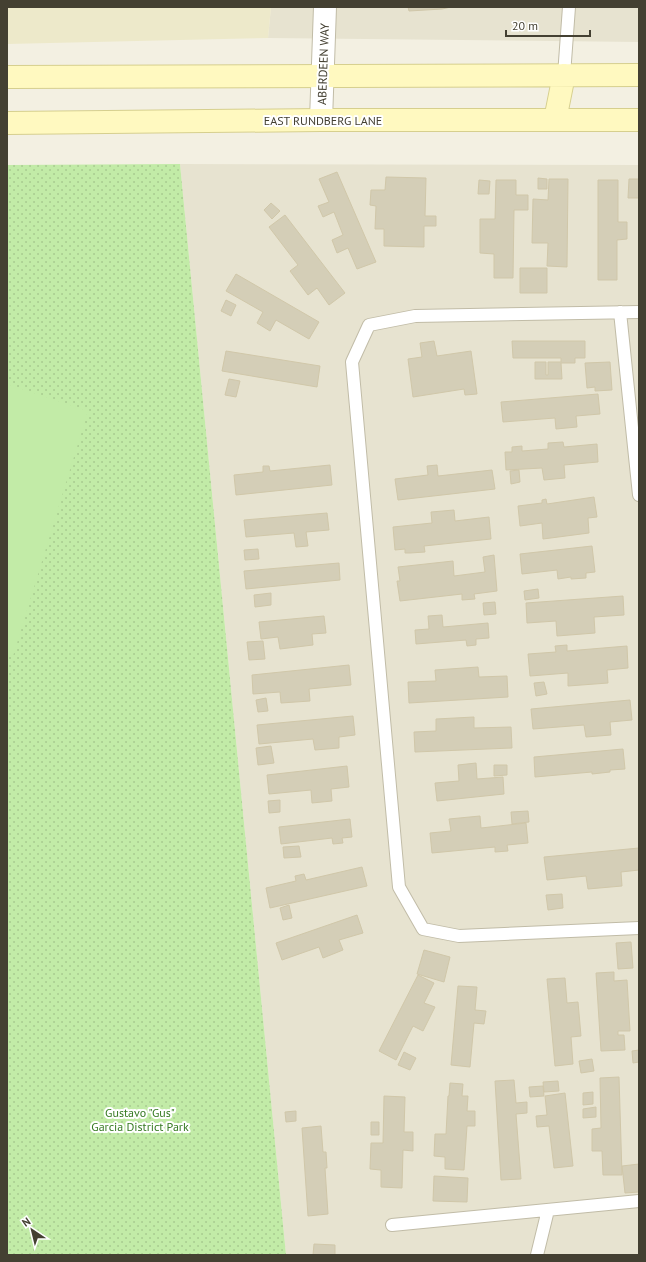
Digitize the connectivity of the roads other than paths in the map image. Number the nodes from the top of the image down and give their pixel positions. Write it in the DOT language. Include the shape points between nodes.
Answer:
graph roads {
  1 [pos="325,7"];
  2 [pos="569,7"];
  3 [pos="564,75"];
  4 [pos="639,75"];
  5 [pos="322,76"];
  6 [pos="7,77"];
  7 [pos="321,120"];
  8 [pos="555,120"];
  9 [pos="639,120"];
  10 [pos="7,123"];
  11 [pos="620,312"];
  12 [pos="639,312"];
  13 [pos="639,495"];
  14 [pos="639,928"];
  15 [pos="639,1201"];
  16 [pos="548,1210"];
  17 [pos="392,1225"];
  18 [pos="537,1255"];
  1 -- 5 [label="street, ABERDEEN WAY"];
  2 -- 3 [label="lane"];
  3 -- 4 [label="main road"];
  3 -- 5 [label="main road"];
  3 -- 8 [label="main road"];
  5 -- 6 [label="main road"];
  5 -- 7 [label="street, ABERDEEN WAY"];
  7 -- 8 [label="main road, EAST RUNDBERG LANE"];
  7 -- 10 [label="main road, EAST RUNDBERG LANE"];
  8 -- 9 [label="main road, EAST RUNDBERG LANE"];
  11 -- 12 [label="lane"];
  11 -- 13 [label="lane"];
  11 -- 14 [label="lane" via="414,316 369,326 352,362 400,887 423,929 458,936"];
  15 -- 16 [label="lane"];
  16 -- 17 [label="lane"];
  16 -- 18 [label="lane"];
}
